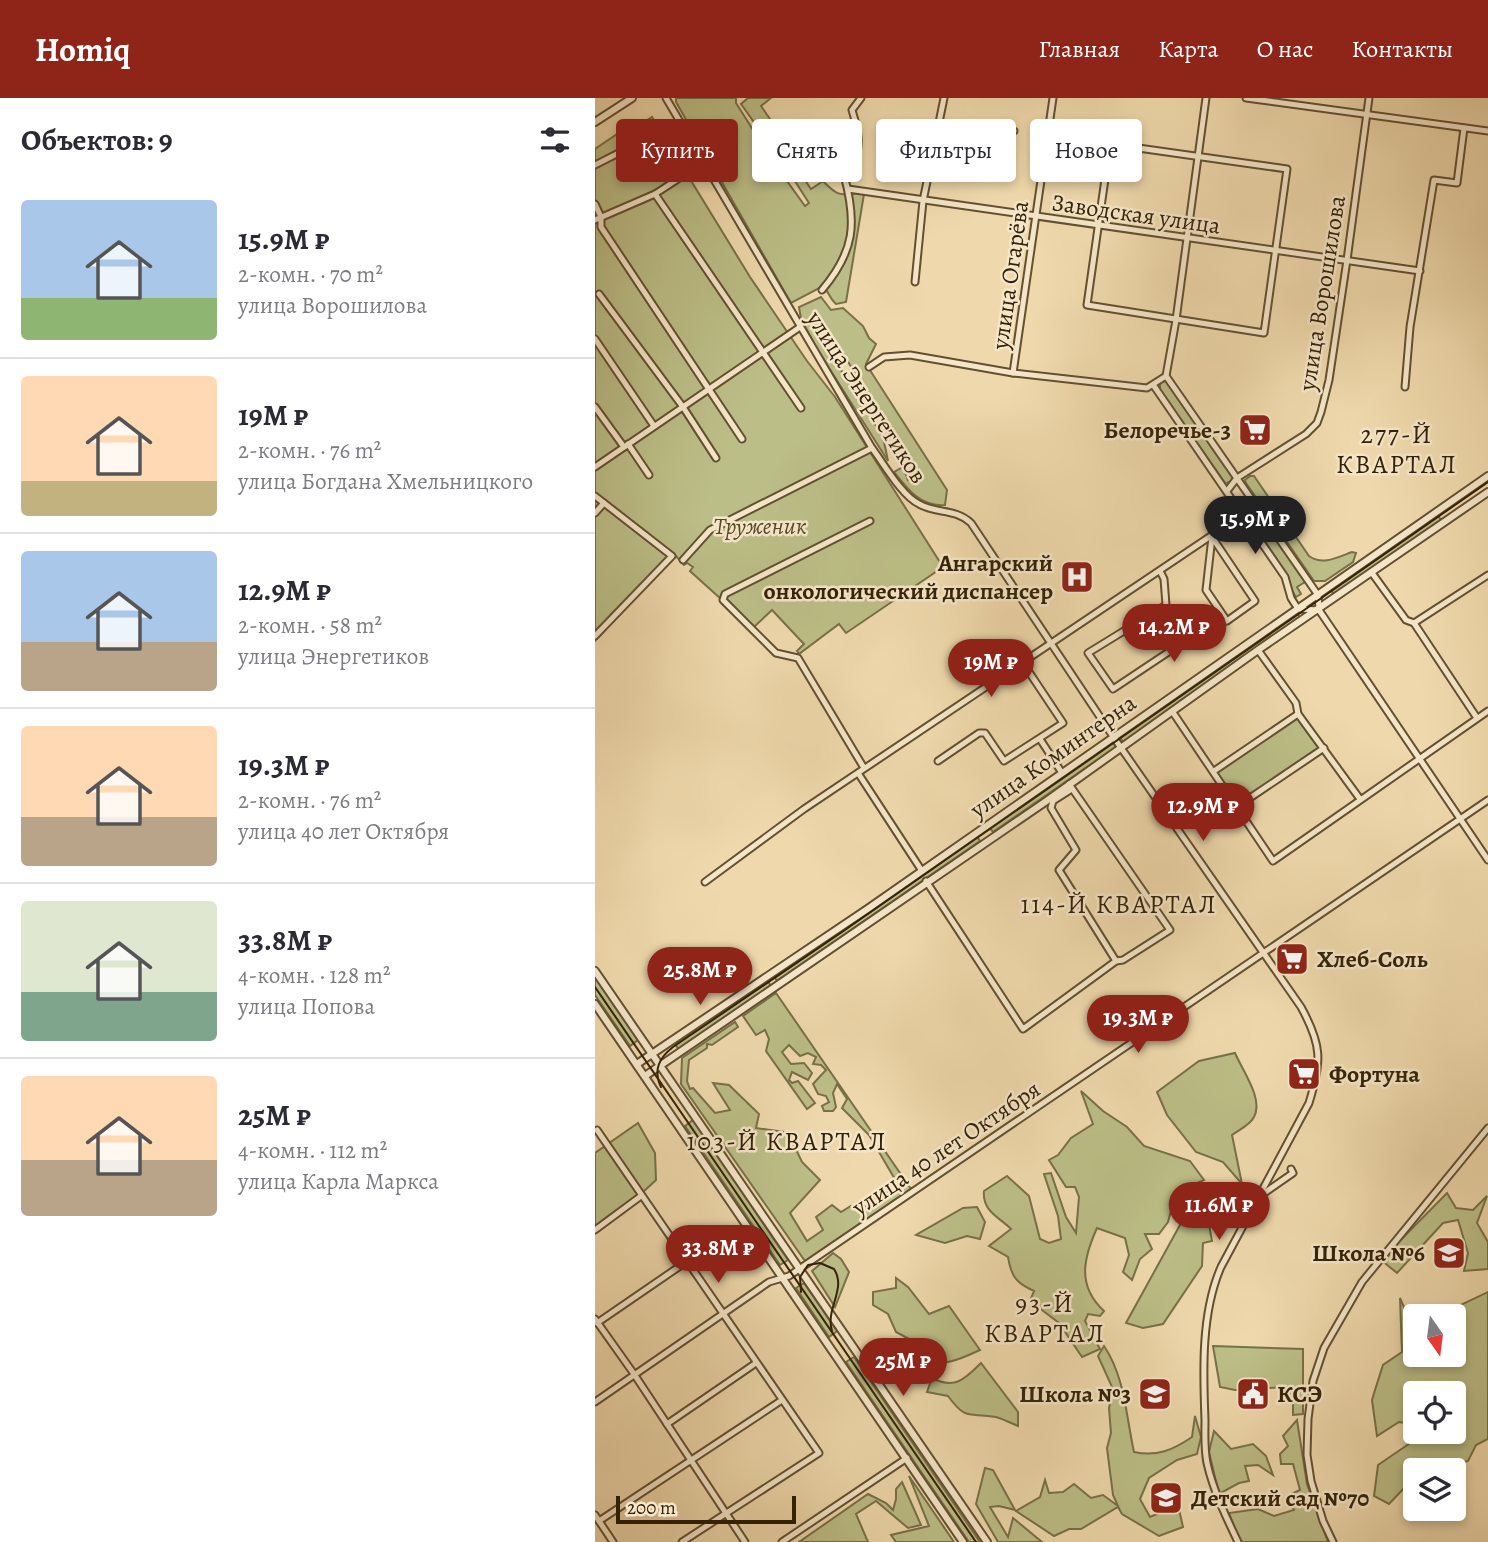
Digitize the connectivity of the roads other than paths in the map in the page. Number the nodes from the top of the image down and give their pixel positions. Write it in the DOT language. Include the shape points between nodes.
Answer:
graph roads {
  1 [pos="632,98"];
  2 [pos="666,98"];
  3 [pos="861,98"];
  4 [pos="944,98"];
  5 [pos="1053,98"];
  6 [pos="1206,98"];
  7 [pos="1246,98"];
  8 [pos="1369,98"];
  9 [pos="1366,114"];
  10 [pos="940,119"];
  11 [pos="595,122"];
  12 [pos="1464,128"];
  13 [pos="1488,131"];
  14 [pos="1198,157"];
  15 [pos="595,165"];
  16 [pos="927,182"];
  17 [pos="848,189"];
  18 [pos="655,194"];
  19 [pos="923,201"];
  20 [pos="595,204"];
  21 [pos="1036,216"];
  22 [pos="598,219"];
  23 [pos="1100,226"];
  24 [pos="1186,239"];
  25 [pos="1276,251"];
  26 [pos="1347,260"];
  27 [pos="1420,271"];
  28 [pos="915,282"];
  29 [pos="822,290"];
  30 [pos="599,294"];
  31 [pos="1176,320"];
  32 [pos="800,327"];
  33 [pos="595,339"];
  34 [pos="762,351"];
  35 [pos="869,367"];
  36 [pos="1013,373"];
  37 [pos="1166,376"];
  38 [pos="1154,386"];
  39 [pos="1405,387"];
  40 [pos="709,389"];
  41 [pos="595,407"];
  42 [pos="683,407"];
  43 [pos="801,408"];
  44 [pos="654,426"];
  45 [pos="742,439"];
  46 [pos="626,446"];
  47 [pos="872,448"];
  48 [pos="716,458"];
  49 [pos="595,467"];
  50 [pos="649,475"];
  51 [pos="1488,476"];
  52 [pos="1237,478"];
  53 [pos="1227,491"];
  54 [pos="1488,492"];
  55 [pos="595,496"];
  56 [pos="604,503"];
  57 [pos="1257,505"];
  58 [pos="1440,509"];
  59 [pos="595,513"];
  60 [pos="1242,515"];
  61 [pos="1447,519"];
  62 [pos="870,521"];
  63 [pos="1212,537"];
  64 [pos="683,559"];
  65 [pos="1160,571"];
  66 [pos="1372,573"];
  67 [pos="1488,575"];
  68 [pos="1318,595"];
  69 [pos="1166,605"];
  70 [pos="1298,609"];
  71 [pos="1319,610"];
  72 [pos="1414,623"];
  73 [pos="595,636"];
  74 [pos="1051,644"];
  75 [pos="1258,650"];
  76 [pos="1023,663"];
  77 [pos="1172,711"];
  78 [pos="1488,711"];
  79 [pos="1298,714"];
  80 [pos="1477,719"];
  81 [pos="1114,738"];
  82 [pos="1039,739"];
  83 [pos="1324,747"];
  84 [pos="1121,748"];
  85 [pos="1421,759"];
  86 [pos="939,761"];
  87 [pos="864,768"];
  88 [pos="1214,771"];
  89 [pos="858,773"];
  90 [pos="1062,774"];
  91 [pos="1071,786"];
  92 [pos="1360,799"];
  93 [pos="1488,800"];
  94 [pos="1238,806"];
  95 [pos="1461,819"];
  96 [pos="1488,860"];
  97 [pos="922,871"];
  98 [pos="926,881"];
  99 [pos="705,882"];
  100 [pos="1263,954"];
  101 [pos="1116,961"];
  102 [pos="595,971"];
  103 [pos="595,1004"];
  104 [pos="651,1054"];
  105 [pos="637,1064"];
  106 [pos="659,1067"];
  107 [pos="645,1076"];
  108 [pos="1488,1128"];
  109 [pos="597,1129"];
  110 [pos="1290,1168"];
  111 [pos="641,1196"];
  112 [pos="1259,1196"];
  113 [pos="595,1230"];
  114 [pos="686,1262"];
  115 [pos="799,1268"];
  116 [pos="784,1279"];
  117 [pos="722,1315"];
  118 [pos="596,1321"];
  119 [pos="756,1363"];
  120 [pos="634,1374"];
  121 [pos="782,1400"];
  122 [pos="595,1402"];
  123 [pos="667,1424"];
  124 [pos="907,1458"];
  125 [pos="692,1460"];
  126 [pos="726,1513"];
  127 [pos="595,1515"];
  128 [pos="599,1521"];
  129 [pos="613,1542"];
  130 [pos="682,1542"];
  131 [pos="745,1542"];
  132 [pos="782,1542"];
  133 [pos="963,1542"];
  134 [pos="987,1542"];
  135 [pos="1238,1542"];
  136 [pos="1333,1542"];
  1 -- 11 [label="street"];
  2 -- 32 [label="street, улица Энергетиков"];
  3 -- 17 [label="street" via="852,110 859,133 853,170 844,175"];
  4 -- 10 [label="street"];
  5 -- 21 [label="street, улица Огарёва"];
  6 -- 14 [label="street"];
  7 -- 9 [label="street"];
  8 -- 9 [label="street, улица Ворошилова"];
  9 -- 12 [label="street"];
  9 -- 26 [label="street, улица Ворошилова"];
  12 -- 13 [label="street"];
  12 -- 27 [label="street" via="1457,183 1434,180"];
  14 -- 23 [label="street" via="1110,144"];
  14 -- 24 [label="street"];
  14 -- 25 [label="street" via="1287,169"];
  15 -- 18 [label="street" via="654,135 678,179"];
  16 -- 19 [label="street"];
  17 -- 19 [label="street, Заводская улица"];
  17 -- 29 [label="street" via="851,241 838,271"];
  18 -- 22 [label="street"];
  18 -- 34 [label="street"];
  19 -- 21 [label="street, Заводская улица"];
  19 -- 28 [label="street"];
  20 -- 22 [label="street"];
  21 -- 23 [label="street, Заводская улица"];
  21 -- 36 [label="street, улица Огарёва"];
  22 -- 40 [label="street"];
  23 -- 24 [label="street, Заводская улица"];
  23 -- 31 [label="street" via="1087,305"];
  24 -- 25 [label="street, Заводская улица"];
  24 -- 31 [label="street"];
  25 -- 26 [label="street, Заводская улица"];
  25 -- 31 [label="street" via="1264,332"];
  26 -- 27 [label="street, Заводская улица"];
  26 -- 52 [label="street, улица Ворошилова" via="1329,380 1317,422 1299,439"];
  27 -- 39 [label="street"];
  30 -- 42 [label="street"];
  31 -- 37 [label="street"];
  32 -- 34 [label="street"];
  32 -- 47 [label="street, улица Энергетиков"];
  33 -- 44 [label="street"];
  34 -- 40 [label="street"];
  34 -- 43 [label="street"];
  35 -- 36 [label="street" via="884,358 910,355"];
  36 -- 38 [label="street"];
  37 -- 38 [label="street"];
  37 -- 52 [label="street"];
  38 -- 53 [label="street"];
  40 -- 42 [label="street"];
  40 -- 45 [label="street"];
  41 -- 46 [label="street"];
  42 -- 44 [label="street"];
  42 -- 48 [label="street"];
  44 -- 46 [label="street"];
  46 -- 49 [label="street"];
  46 -- 50 [label="street"];
  47 -- 64 [label="street" via="710,530"];
  47 -- 74 [label="street, улица Энергетиков" via="911,500 958,513 971,523"];
  51 -- 58 [label="street, улица Коминтерна"];
  52 -- 53 [label="street"];
  52 -- 57 [label="street"];
  53 -- 60 [label="street"];
  54 -- 61 [label="street, улица Коминтерна"];
  55 -- 56 [label="street"];
  56 -- 59 [label="street"];
  56 -- 73 [label="street" via="671,556"];
  57 -- 60 [label="street"];
  57 -- 68 [label="street"];
  58 -- 61 [label="street"];
  58 -- 68 [label="street, улица Коминтерна"];
  60 -- 63 [label="street"];
  60 -- 70 [label="street" via="1285,577"];
  61 -- 66 [label="street, улица Коминтерна"];
  62 -- 87 [label="street" via="725,594 723,600 776,653 798,658"];
  63 -- 63 [label="street" via="1206,590 1227,621 1255,601"];
  63 -- 65 [label="street"];
  65 -- 69 [label="street"];
  65 -- 74 [label="street"];
  66 -- 71 [label="street, улица Коминтерна"];
  66 -- 72 [label="street" via="1406,620"];
  67 -- 72 [label="street"];
  68 -- 70 [label="street, улица Коминтерна"];
  68 -- 71 [label="street"];
  69 -- 69 [label="street" via="1089,653 1113,689 1170,651"];
  70 -- 71 [label="street"];
  70 -- 81 [label="street, улица Коминтерна"];
  71 -- 75 [label="street, улица Коминтерна"];
  71 -- 85 [label="street"];
  72 -- 80 [label="street"];
  74 -- 76 [label="street"];
  74 -- 81 [label="street, улица Энергетиков"];
  75 -- 77 [label="street, улица Коминтерна"];
  75 -- 79 [label="street" via="1296,703"];
  76 -- 82 [label="street" via="1063,723"];
  76 -- 87 [label="street"];
  77 -- 84 [label="street, улица Коминтерна"];
  77 -- 88 [label="street"];
  78 -- 80 [label="street"];
  79 -- 83 [label="street"];
  79 -- 88 [label="street"];
  80 -- 85 [label="street"];
  81 -- 84 [label="street, улица Энергетиков"];
  81 -- 90 [label="street, улица Коминтерна"];
  82 -- 86 [label="street" via="1004,761 985,733 979,733"];
  82 -- 90 [label="street"];
  83 -- 92 [label="street"];
  83 -- 94 [label="street"];
  84 -- 91 [label="street, улица Коминтерна"];
  84 -- 100 [label="street, улица Энергетиков"];
  85 -- 92 [label="street"];
  85 -- 95 [label="street"];
  87 -- 89 [label="street"];
  88 -- 94 [label="street"];
  89 -- 97 [label="street"];
  89 -- 99 [label="street"];
  90 -- 97 [label="street, улица Коминтерна"];
  91 -- 98 [label="street, улица Коминтерна"];
  91 -- 101 [label="street" via="1051,808 1076,850 1059,870"];
  91 -- 101 [label="street" via="1170,930"];
  92 -- 94 [label="street" via="1273,861"];
  93 -- 95 [label="street, улица 40 лет Октября"];
  95 -- 96 [label="street"];
  95 -- 100 [label="street, улица 40 лет Октября"];
  97 -- 104 [label="street, улица Коминтерна"];
  98 -- 101 [label="street" via="1023,1029"];
  98 -- 106 [label="street, улица Коминтерна"];
  100 -- 112 [label="street, улица Энергетиков" via="1301,1007 1313,1029 1319,1056 1309,1103"];
  100 -- 115 [label="street, улица 40 лет Октября"];
  102 -- 104 [label="street"];
  103 -- 105 [label="street"];
  104 -- 105 [label="street, улица Коминтерна"];
  104 -- 106 [label="street"];
  105 -- 107 [label="street"];
  106 -- 107 [label="street, улица Коминтерна"];
  106 -- 115 [label="street"];
  107 -- 116 [label="street"];
  108 -- 136 [label="street" via="1362,1282 1325,1348 1313,1381 1307,1455 1323,1521"];
  109 -- 111 [label="street"];
  110 -- 112 [label="street" via="1293,1172"];
  111 -- 113 [label="street"];
  111 -- 114 [label="street"];
  112 -- 135 [label="street, улица Энергетиков" via="1215,1279 1203,1384 1207,1464"];
  114 -- 117 [label="street"];
  114 -- 118 [label="street"];
  115 -- 116 [label="street, улица 40 лет Октября"];
  115 -- 134 [label="street"];
  116 -- 117 [label="street, улица 40 лет Октября" via="769,1282"];
  116 -- 124 [label="street"];
  117 -- 119 [label="street"];
  117 -- 120 [label="street, улица 40 лет Октября"];
  118 -- 120 [label="street"];
  119 -- 121 [label="street"];
  119 -- 123 [label="street"];
  120 -- 122 [label="street, улица 40 лет Октября"];
  120 -- 123 [label="street"];
  121 -- 125 [label="street"];
  121 -- 126 [label="street" via="819,1453"];
  123 -- 125 [label="street"];
  124 -- 132 [label="street"];
  124 -- 133 [label="street"];
  125 -- 126 [label="street"];
  125 -- 128 [label="street"];
  126 -- 130 [label="street"];
  126 -- 131 [label="street"];
  127 -- 128 [label="street"];
  128 -- 129 [label="street"];
}
